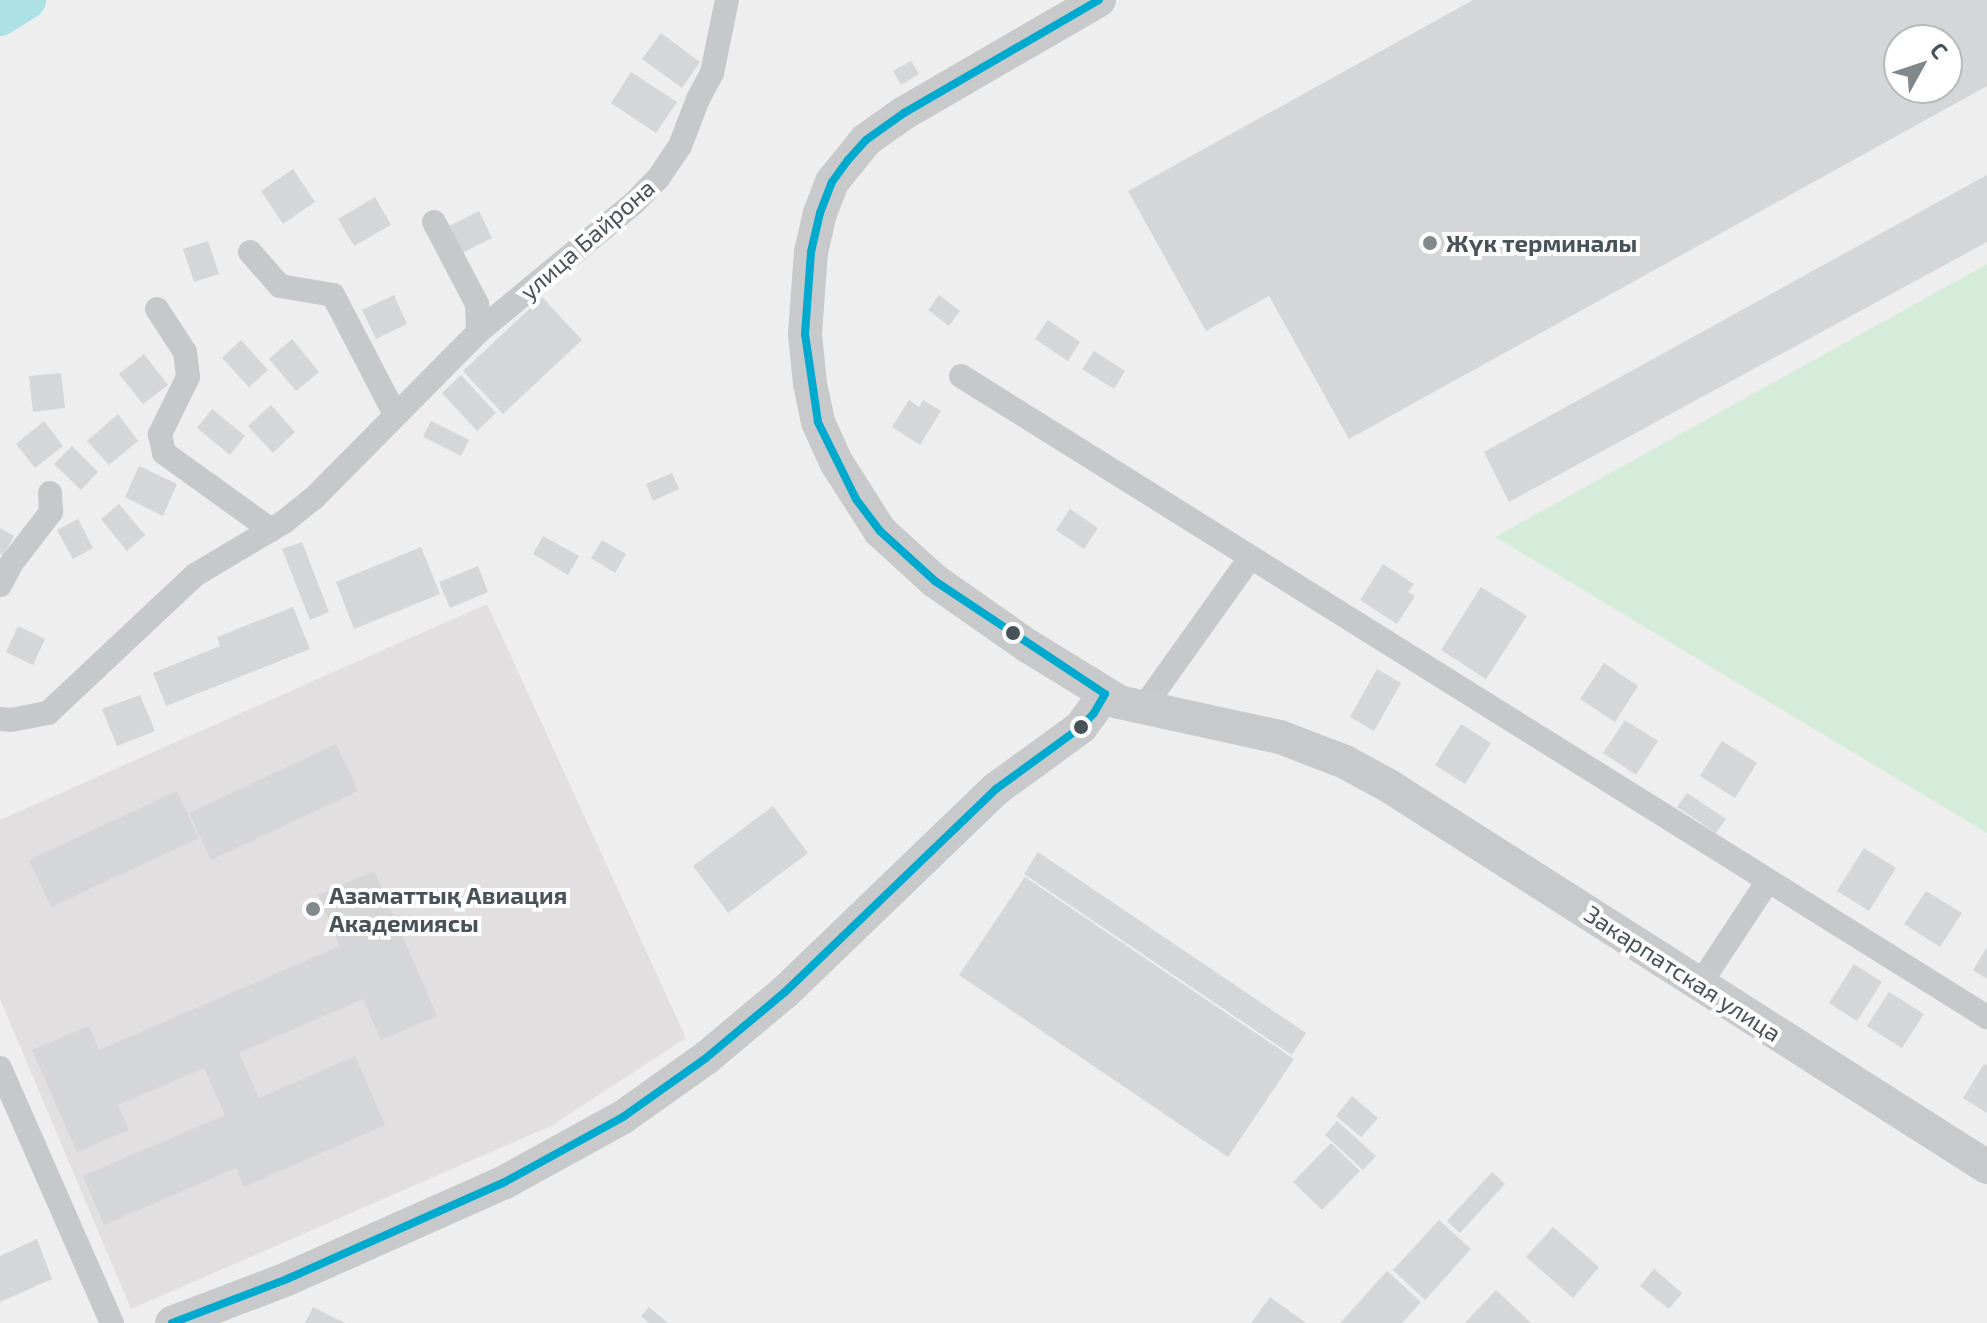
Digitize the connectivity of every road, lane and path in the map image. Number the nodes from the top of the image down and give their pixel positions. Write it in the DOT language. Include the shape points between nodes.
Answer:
graph roads {
  1 [pos="727,0"];
  2 [pos="1099,0"];
  3 [pos="434,222"];
  4 [pos="250,252"];
  5 [pos="157,309"];
  6 [pos="478,332"];
  7 [pos="961,376"];
  8 [pos="395,414"];
  9 [pos="50,493"];
  10 [pos="271,530"];
  11 [pos="1250,558"];
  12 [pos="0,585"];
  13 [pos="1105,694"];
  14 [pos="1143,708"];
  15 [pos="0,719"];
  16 [pos="1768,881"];
  17 [pos="1700,984"];
  18 [pos="1987,1017"];
  19 [pos="0,1068"];
  20 [pos="1987,1167"];
  21 [pos="112,1323"];
  22 [pos="172,1323"];
  1 -- 6 [label="street, улица Байрона" via="712,73 680,146 659,177"];
  2 -- 13 [label="street, Закарпатская улица" via="904,113 848,160 820,213 811,252 805,334 818,422 856,499 880,531 935,581"];
  3 -- 6 [label="street" via="477,304"];
  4 -- 8 [label="street" via="280,286 333,295"];
  5 -- 10 [label="street" via="185,352 188,377 160,434 164,453"];
  6 -- 8 [label="street, улица Байрона"];
  7 -- 11 [label="street"];
  8 -- 10 [label="street, улица Байрона" via="314,498"];
  9 -- 12 [label="street" via="51,512"];
  10 -- 15 [label="street, улица Байрона" via="195,575 48,713"];
  11 -- 14 [label="street"];
  11 -- 16 [label="street"];
  13 -- 14 [label="street, Закарпатская улица"];
  13 -- 22 [label="street" via="1081,727 996,789 785,992 623,1117 503,1183 287,1279"];
  14 -- 17 [label="street, Закарпатская улица" via="1280,737 1345,762"];
  16 -- 17 [label="street"];
  16 -- 18 [label="street"];
  17 -- 20 [label="street, Закарпатская улица"];
  19 -- 21 [label="street"];
}
